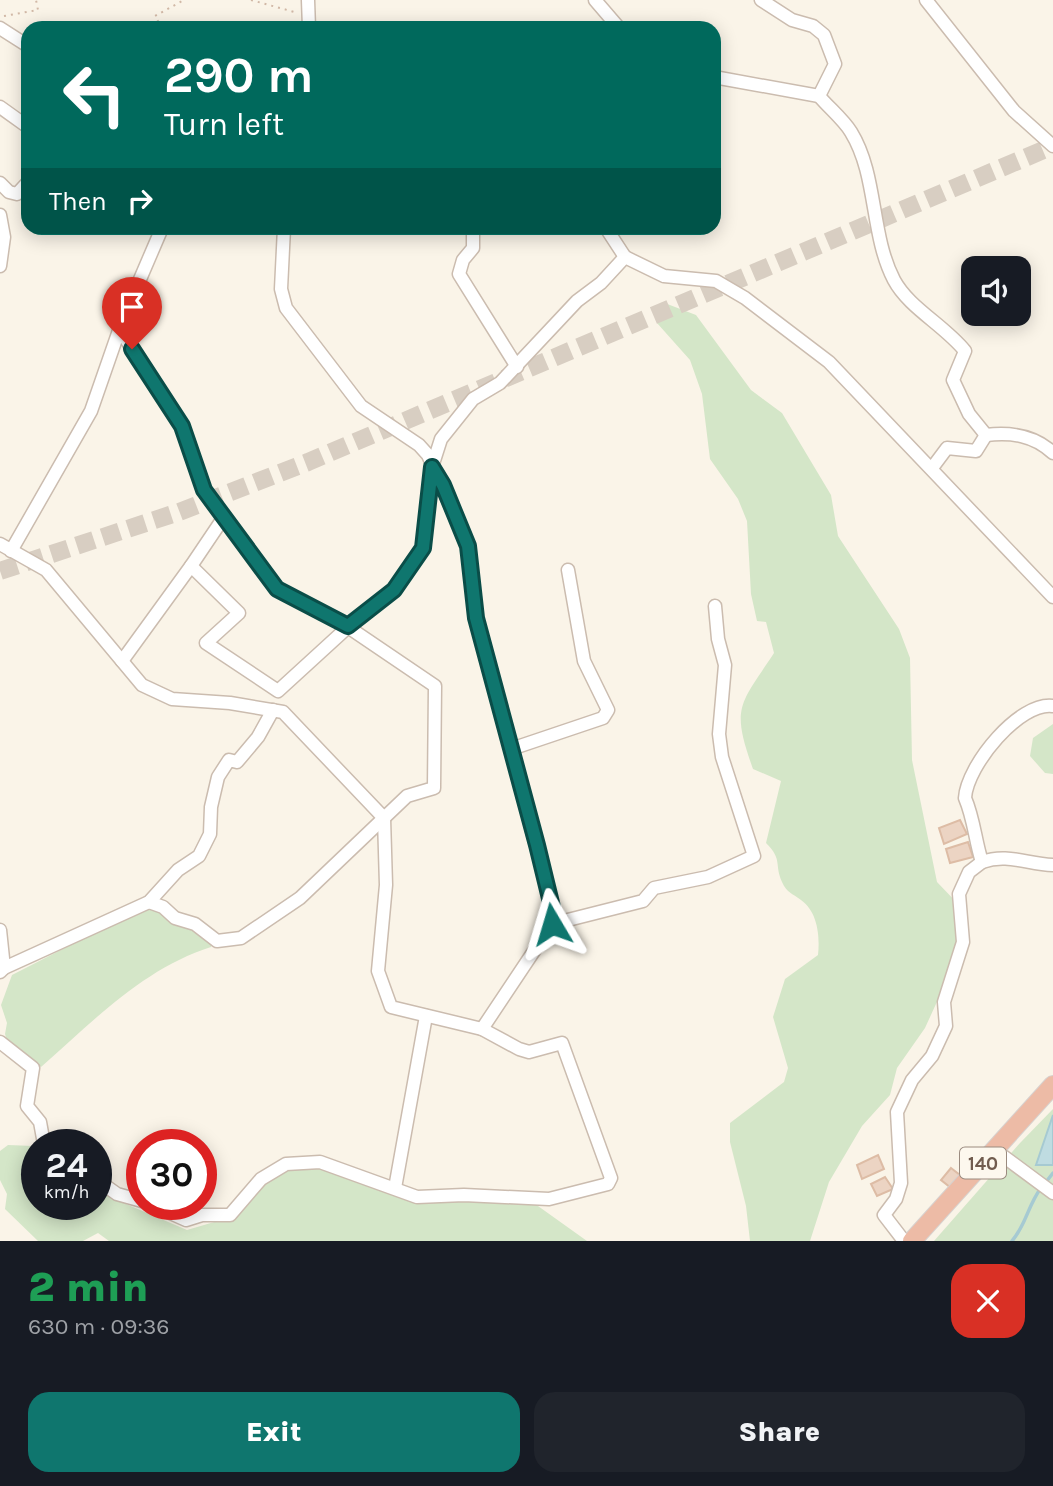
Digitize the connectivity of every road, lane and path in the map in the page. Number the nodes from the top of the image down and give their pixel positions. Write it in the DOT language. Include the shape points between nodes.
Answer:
graph roads {
  1 [pos="36,0"];
  2 [pos="184,0"];
  3 [pos="251,0"];
  4 [pos="308,0"];
  5 [pos="595,0"];
  6 [pos="761,0"];
  7 [pos="926,0"];
  8 [pos="302,14"];
  9 [pos="0,16"];
  10 [pos="158,21"];
  11 [pos="309,21"];
  12 [pos="613,21"];
  13 [pos="0,28"];
  14 [pos="21,42"];
  15 [pos="721,78"];
  16 [pos="819,96"];
  17 [pos="0,107"];
  18 [pos="21,122"];
  19 [pos="1053,146"];
  20 [pos="0,183"];
  21 [pos="21,189"];
  22 [pos="0,215"];
  23 [pos="159,235"];
  24 [pos="284,235"];
  25 [pos="473,235"];
  26 [pos="611,235"];
  27 [pos="625,257"];
  28 [pos="0,266"];
  29 [pos="120,330"];
  30 [pos="517,367"];
  31 [pos="986,435"];
  32 [pos="1053,453"];
  33 [pos="432,467"];
  34 [pos="932,468"];
  35 [pos="224,517"];
  36 [pos="6,548"];
  37 [pos="191,566"];
  38 [pos="568,570"];
  39 [pos="1053,597"];
  40 [pos="715,606"];
  41 [pos="348,626"];
  42 [pos="122,661"];
  43 [pos="1053,706"];
  44 [pos="273,710"];
  45 [pos="511,749"];
  46 [pos="384,818"];
  47 [pos="978,865"];
  48 [pos="1053,865"];
  49 [pos="149,902"];
  50 [pos="552,924"];
  51 [pos="0,930"];
  52 [pos="2,970"];
  53 [pos="426,1016"];
  54 [pos="482,1029"];
  55 [pos="0,1042"];
  56 [pos="1053,1085"];
  57 [pos="41,1129"];
  58 [pos="995,1150"];
  59 [pos="1047,1187"];
  60 [pos="395,1188"];
  61 [pos="947,1203"];
  62 [pos="217,1214"];
  63 [pos="904,1241"];
  64 [pos="912,1241"];
  65 [pos="923,1241"];
  1 -- 9 [label="path" via="38,10"];
  2 -- 10 [label="path" via="155,16"];
  3 -- 8 [label="path"];
  4 -- 11 [label="street"];
  5 -- 12 [label="street"];
  6 -- 16 [label="street" via="824,35 835,64"];
  7 -- 19 [label="street" via="1014,111"];
  13 -- 14 [label="street"];
  15 -- 16 [label="street"];
  16 -- 31 [label="street" via="851,131 864,159 878,231 894,279 910,302 947,329 965,351 953,380 969,414"];
  17 -- 18 [label="street"];
  20 -- 21 [label="street" via="9,192 17,194"];
  22 -- 28 [label="street" via="4,237"];
  23 -- 29 [label="street"];
  24 -- 33 [label="street" via="281,289 286,308 361,406 419,445"];
  25 -- 30 [label="street" via="473,248 459,274"];
  26 -- 27 [label="street"];
  27 -- 30 [label="street"];
  27 -- 34 [label="street" via="664,276 716,281 745,298 829,362"];
  29 -- 35 [label="street" via="182,426 204,490"];
  29 -- 36 [label="street" via="92,411"];
  30 -- 33 [label="street" via="473,399 441,439"];
  31 -- 32 [label="street" via="1032,438"];
  31 -- 34 [label="street" via="976,450 947,448"];
  33 -- 41 [label="street" via="423,548 394,590"];
  33 -- 45 [label="street" via="468,546 476,618"];
  34 -- 39 [label="street"];
  35 -- 37 [label="street"];
  35 -- 41 [label="street" via="277,589"];
  36 -- 42 [label="street" via="46,570"];
  37 -- 41 [label="street" via="239,613 206,643 278,691"];
  37 -- 42 [label="street"];
  38 -- 45 [label="street" via="584,661 608,710 603,718"];
  40 -- 50 [label="street" via="725,665 719,734 722,757 754,856 708,877 654,888 643,901"];
  41 -- 46 [label="street" via="435,685 434,788 407,796"];
  42 -- 44 [label="street" via="142,685 172,699"];
  43 -- 47 [label="street" via="1031,708 978,762 965,797 973,817"];
  44 -- 46 [label="street" via="283,712"];
  44 -- 49 [label="street" via="258,737 237,762 229,760 218,776 210,834 199,856 178,870"];
  45 -- 50 [label="street" via="553,911"];
  46 -- 49 [label="street" via="300,898 241,938 217,941 195,924"];
  46 -- 53 [label="street" via="386,885 378,971 391,1007"];
  47 -- 48 [label="street" via="995,858 1019,858"];
  47 -- 63 [label="street" via="959,894 963,942 944,1002 946,1026 897,1112 901,1184 884,1215"];
  49 -- 52 [label="street"];
  50 -- 54 [label="street"];
  51 -- 52 [label="street"];
  53 -- 54 [label="street"];
  53 -- 60 [label="street"];
  54 -- 60 [label="street" via="529,1052 562,1042 611,1178 608,1184 549,1199 417,1197"];
  55 -- 57 [label="street" via="33,1068 27,1106"];
  56 -- 58 [label="highway, 140"];
  58 -- 59 [label="street"];
  58 -- 61 [label="highway, 140"];
  60 -- 62 [label="street" via="320,1162 286,1164 261,1179 230,1214"];
  61 -- 64 [label="highway, 140"];
  61 -- 65 [label="street"];
}
